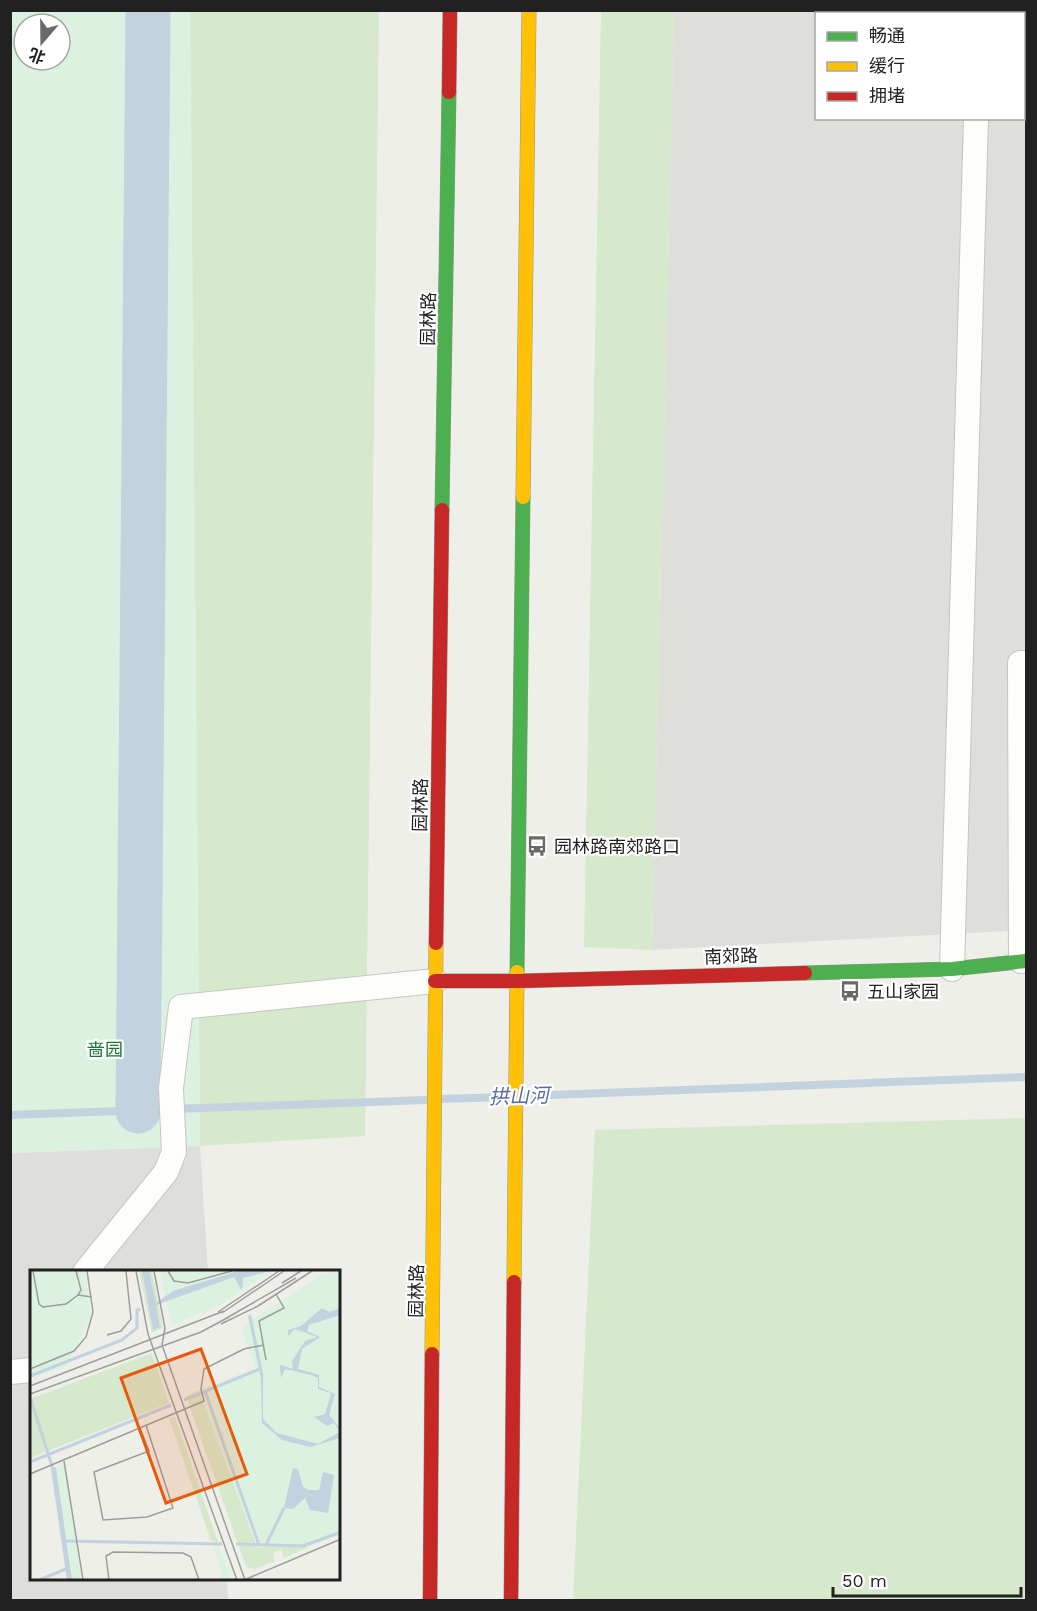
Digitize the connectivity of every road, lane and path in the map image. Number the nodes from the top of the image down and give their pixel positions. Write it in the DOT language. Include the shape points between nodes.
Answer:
graph roads {
  1 [pos="450,10"];
  2 [pos="530,10"];
  3 [pos="976,120"];
  4 [pos="1026,663"];
  5 [pos="1024,961"];
  6 [pos="952,969"];
  7 [pos="435,981"];
  8 [pos="518,981"];
  9 [pos="87,1270"];
  10 [pos="30,1370"];
  11 [pos="10,1372"];
  12 [pos="430,1600"];
  13 [pos="511,1600"];
  1 -- 7 [label="main road, 园林路"];
  2 -- 8 [label="main road"];
  3 -- 6 [label="street"];
  4 -- 5 [label="street" via="1020,663"];
  5 -- 6 [label="main road, 南郊路"];
  6 -- 8 [label="main road, 南郊路"];
  7 -- 8 [label="main road, 南郊路"];
  7 -- 9 [label="street" via="181,1007 171,1088 174,1152 166,1172"];
  7 -- 12 [label="main road, 园林路"];
  8 -- 13 [label="main road"];
  10 -- 11 [label="street"];
}
